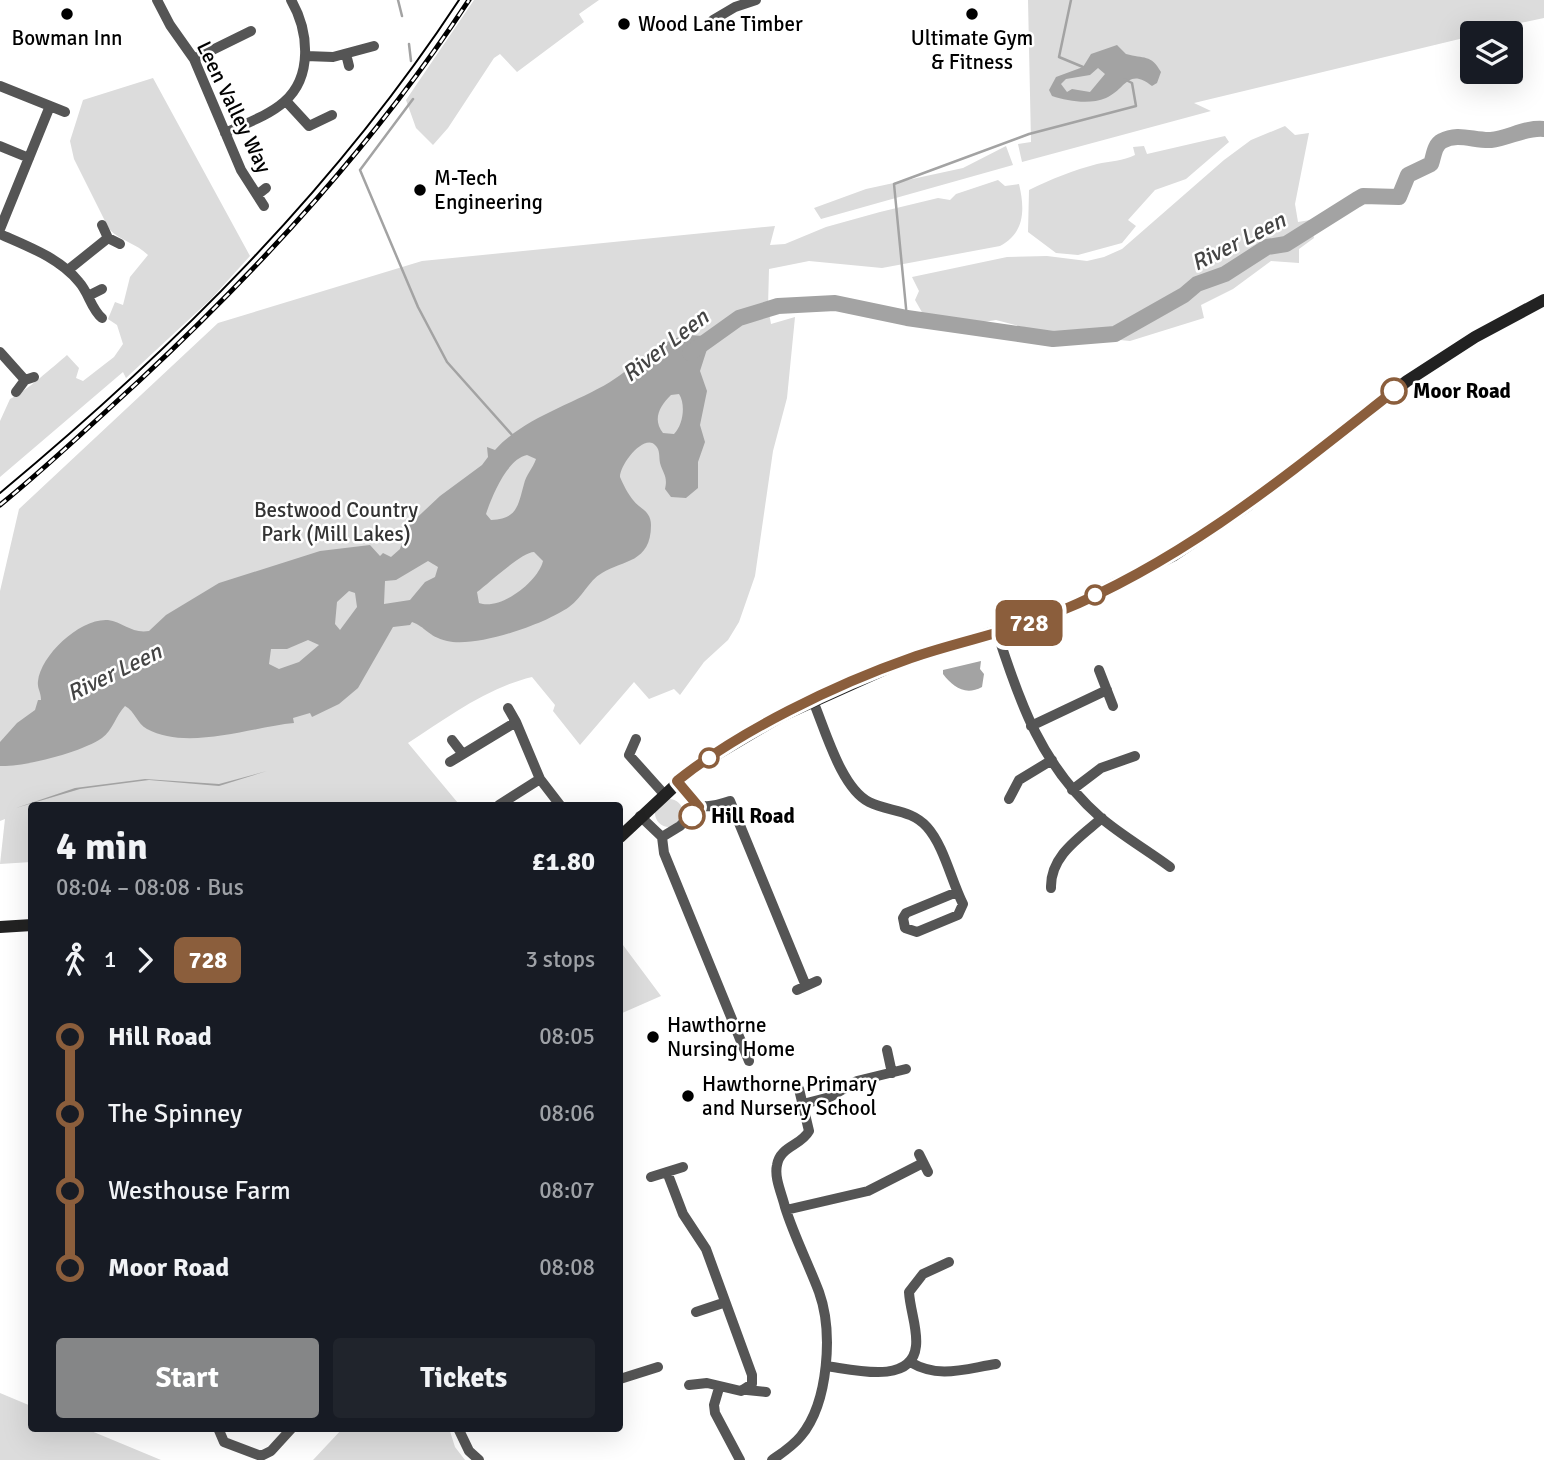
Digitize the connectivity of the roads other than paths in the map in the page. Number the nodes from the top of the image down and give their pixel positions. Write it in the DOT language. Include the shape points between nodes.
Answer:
graph roads {
  1 [pos="157,0"];
  2 [pos="291,0"];
  3 [pos="756,0"];
  4 [pos="713,20"];
  5 [pos="251,31"];
  6 [pos="374,46"];
  7 [pos="346,54"];
  8 [pos="306,56"];
  9 [pos="194,59"];
  10 [pos="349,66"];
  11 [pos="0,86"];
  12 [pos="286,101"];
  13 [pos="50,106"];
  14 [pos="65,112"];
  15 [pos="332,115"];
  16 [pos="225,133"];
  17 [pos="0,146"];
  18 [pos="29,159"];
  19 [pos="264,206"];
  20 [pos="4,208"];
  21 [pos="102,225"];
  22 [pos="0,229"];
  23 [pos="0,234"];
  24 [pos="108,238"];
  25 [pos="120,244"];
  26 [pos="68,270"];
  27 [pos="102,289"];
  28 [pos="90,295"];
  29 [pos="1544,299"];
  30 [pos="102,318"];
  31 [pos="0,352"];
  32 [pos="16,392"];
  33 [pos="997,632"];
  34 [pos="1100,670"];
  35 [pos="1107,690"];
  36 [pos="813,701"];
  37 [pos="1113,706"];
  38 [pos="508,708"];
  39 [pos="516,722"];
  40 [pos="1031,726"];
  41 [pos="636,739"];
  42 [pos="453,740"];
  43 [pos="462,753"];
  44 [pos="1135,756"];
  45 [pos="1052,760"];
  46 [pos="1120,761"];
  47 [pos="450,762"];
  48 [pos="1123,772"];
  49 [pos="540,779"];
  50 [pos="677,781"];
  51 [pos="1072,790"];
  52 [pos="664,793"];
  53 [pos="1009,799"];
  54 [pos="504,802"];
  55 [pos="558,802"];
  56 [pos="699,807"];
  57 [pos="640,816"];
  58 [pos="1102,818"];
  59 [pos="623,834"];
  60 [pos="662,837"];
  61 [pos="1039,866"];
  62 [pos="1170,867"];
  63 [pos="1051,870"];
  64 [pos="1051,888"];
  65 [pos="957,892"];
  66 [pos="28,925"];
  67 [pos="0,927"];
  68 [pos="817,981"];
  69 [pos="887,1050"];
  70 [pos="749,1062"];
  71 [pos="906,1069"];
  72 [pos="892,1073"];
  73 [pos="799,1089"];
  74 [pos="803,1104"];
  75 [pos="923,1163"];
  76 [pos="683,1167"];
  77 [pos="667,1171"];
  78 [pos="651,1177"];
  79 [pos="786,1210"];
  80 [pos="941,1262"];
  81 [pos="723,1303"];
  82 [pos="696,1312"];
  83 [pos="910,1362"];
  84 [pos="996,1364"];
  85 [pos="826,1366"];
  86 [pos="658,1367"];
  87 [pos="623,1377"];
  88 [pos="689,1385"];
  89 [pos="719,1388"];
  90 [pos="747,1390"];
  91 [pos="766,1392"];
  92 [pos="220,1432"];
  93 [pos="288,1432"];
  94 [pos="460,1432"];
  95 [pos="479,1460"];
  96 [pos="740,1460"];
  97 [pos="772,1460"];
  1 -- 9 [label="street, Leen Valley Way"];
  2 -- 8 [label="street" via="303,29"];
  3 -- 4 [label="street"];
  5 -- 9 [label="street"];
  6 -- 7 [label="street"];
  7 -- 8 [label="street"];
  7 -- 10 [label="street"];
  8 -- 12 [label="street" via="301,76"];
  9 -- 16 [label="street, Leen Valley Way"];
  11 -- 13 [label="street"];
  12 -- 15 [label="street" via="309,126"];
  12 -- 16 [label="street"];
  13 -- 14 [label="street"];
  13 -- 18 [label="street"];
  16 -- 19 [label="street, Leen Valley Way" via="241,170 261,192"];
  17 -- 18 [label="street"];
  18 -- 20 [label="street"];
  20 -- 22 [label="street"];
  21 -- 24 [label="street"];
  23 -- 26 [label="street"];
  24 -- 25 [label="street"];
  24 -- 26 [label="street"];
  26 -- 28 [label="street"];
  27 -- 28 [label="street"];
  28 -- 30 [label="street" via="93,309"];
  29 -- 33 [label="main road" via="1407,381 1247,506 1174,555 1069,607"];
  31 -- 32 [label="street" via="29,379"];
  33 -- 36 [label="main road" via="901,662"];
  33 -- 40 [label="street"];
  34 -- 35 [label="street"];
  35 -- 37 [label="street"];
  35 -- 40 [label="street"];
  36 -- 50 [label="main road" via="727,746"];
  36 -- 65 [label="street" via="854,790 867,801 910,813 924,824 934,836"];
  38 -- 39 [label="street"];
  39 -- 43 [label="street"];
  39 -- 49 [label="street"];
  40 -- 45 [label="street"];
  41 -- 52 [label="street" via="629,755"];
  42 -- 43 [label="street"];
  43 -- 47 [label="street"];
  44 -- 46 [label="street"];
  45 -- 51 [label="street"];
  45 -- 53 [label="street" via="1011,780"];
  46 -- 48 [label="street"];
  46 -- 51 [label="street" via="1091,774"];
  49 -- 54 [label="street"];
  49 -- 55 [label="street"];
  50 -- 52 [label="main road"];
  50 -- 56 [label="street"];
  51 -- 58 [label="street"];
  52 -- 57 [label="main road"];
  56 -- 60 [label="street"];
  56 -- 68 [label="street" via="707,809 729,797 801,988"];
  57 -- 59 [label="main road"];
  57 -- 60 [label="street"];
  58 -- 62 [label="street"];
  58 -- 63 [label="street"];
  60 -- 70 [label="street" via="664,853"];
  61 -- 63 [label="street"];
  63 -- 64 [label="street"];
  65 -- 65 [label="street" via="963,904 958,915 917,932 905,928 906,913"];
  66 -- 67 [label="main road"];
  69 -- 72 [label="street"];
  71 -- 72 [label="street"];
  72 -- 74 [label="street"];
  73 -- 74 [label="street"];
  74 -- 79 [label="street" via="809,1131 786,1149 776,1164"];
  75 -- 79 [label="street" via="868,1191"];
  76 -- 77 [label="street"];
  77 -- 78 [label="street"];
  77 -- 81 [label="street" via="683,1214 704,1246"];
  79 -- 85 [label="street" via="824,1308"];
  80 -- 83 [label="street" via="909,1292 916,1346"];
  81 -- 82 [label="street"];
  81 -- 90 [label="street" via="752,1375"];
  83 -- 84 [label="street" via="937,1373"];
  83 -- 85 [label="street" via="894,1371"];
  85 -- 97 [label="street" via="806,1429"];
  86 -- 87 [label="street"];
  88 -- 89 [label="street" via="700,1382"];
  89 -- 90 [label="street"];
  89 -- 96 [label="street" via="715,1413 729,1453"];
  90 -- 91 [label="street"];
  92 -- 93 [label="street" via="224,1442 261,1456"];
  94 -- 95 [label="street"];
}
